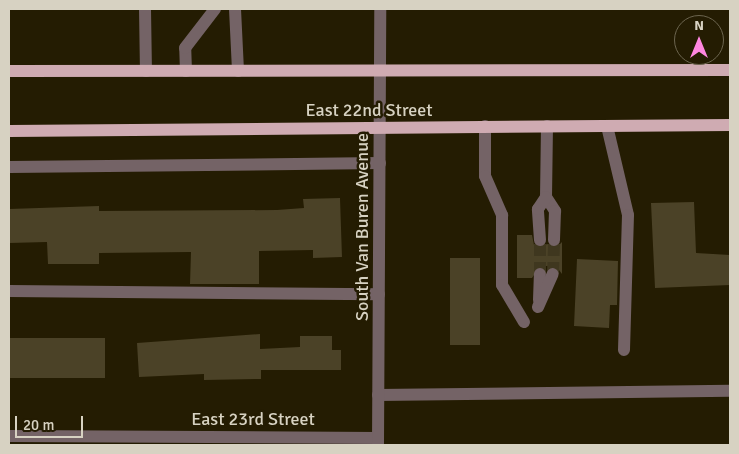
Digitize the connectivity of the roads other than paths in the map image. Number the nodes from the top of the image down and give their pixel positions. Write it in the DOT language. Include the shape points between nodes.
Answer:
graph roads {
  1 [pos="144,9"];
  2 [pos="215,9"];
  3 [pos="236,9"];
  4 [pos="380,9"];
  5 [pos="730,70"];
  6 [pos="9,71"];
  7 [pos="146,71"];
  8 [pos="186,71"];
  9 [pos="238,71"];
  10 [pos="378,71"];
  11 [pos="730,125"];
  12 [pos="485,126"];
  13 [pos="547,126"];
  14 [pos="607,126"];
  15 [pos="380,127"];
  16 [pos="9,131"];
  17 [pos="380,163"];
  18 [pos="9,167"];
  19 [pos="546,197"];
  20 [pos="540,240"];
  21 [pos="554,240"];
  22 [pos="540,274"];
  23 [pos="554,274"];
  24 [pos="9,291"];
  25 [pos="379,294"];
  26 [pos="524,322"];
  27 [pos="624,350"];
  28 [pos="730,391"];
  29 [pos="378,395"];
  30 [pos="9,436"];
  31 [pos="378,441"];
  1 -- 7 [label="street"];
  2 -- 8 [label="street" via="185,48"];
  3 -- 9 [label="street"];
  4 -- 10 [label="street, South Van Buren Avenue"];
  5 -- 10 [label="main road"];
  6 -- 7 [label="main road"];
  7 -- 8 [label="main road"];
  8 -- 9 [label="main road"];
  9 -- 10 [label="main road"];
  10 -- 15 [label="street, South Van Buren Avenue"];
  11 -- 14 [label="main road, East 22nd Street"];
  12 -- 13 [label="main road, East 22nd Street"];
  12 -- 15 [label="main road, East 22nd Street"];
  12 -- 26 [label="street" via="485,176 502,215 502,285"];
  13 -- 14 [label="main road, East 22nd Street"];
  13 -- 19 [label="street"];
  14 -- 27 [label="street" via="626,196 629,229"];
  15 -- 16 [label="main road, East 22nd Street"];
  15 -- 17 [label="street, South Van Buren Avenue"];
  17 -- 18 [label="street"];
  17 -- 25 [label="street, South Van Buren Avenue"];
  19 -- 20 [label="street" via="538,209"];
  19 -- 21 [label="street" via="555,211"];
  22 -- 23 [label="street" via="538,307"];
  24 -- 25 [label="street"];
  25 -- 29 [label="street, South Van Buren Avenue"];
  28 -- 29 [label="street"];
  29 -- 31 [label="street, South Van Buren Avenue"];
  30 -- 31 [label="street, East 23rd Street"];
}
